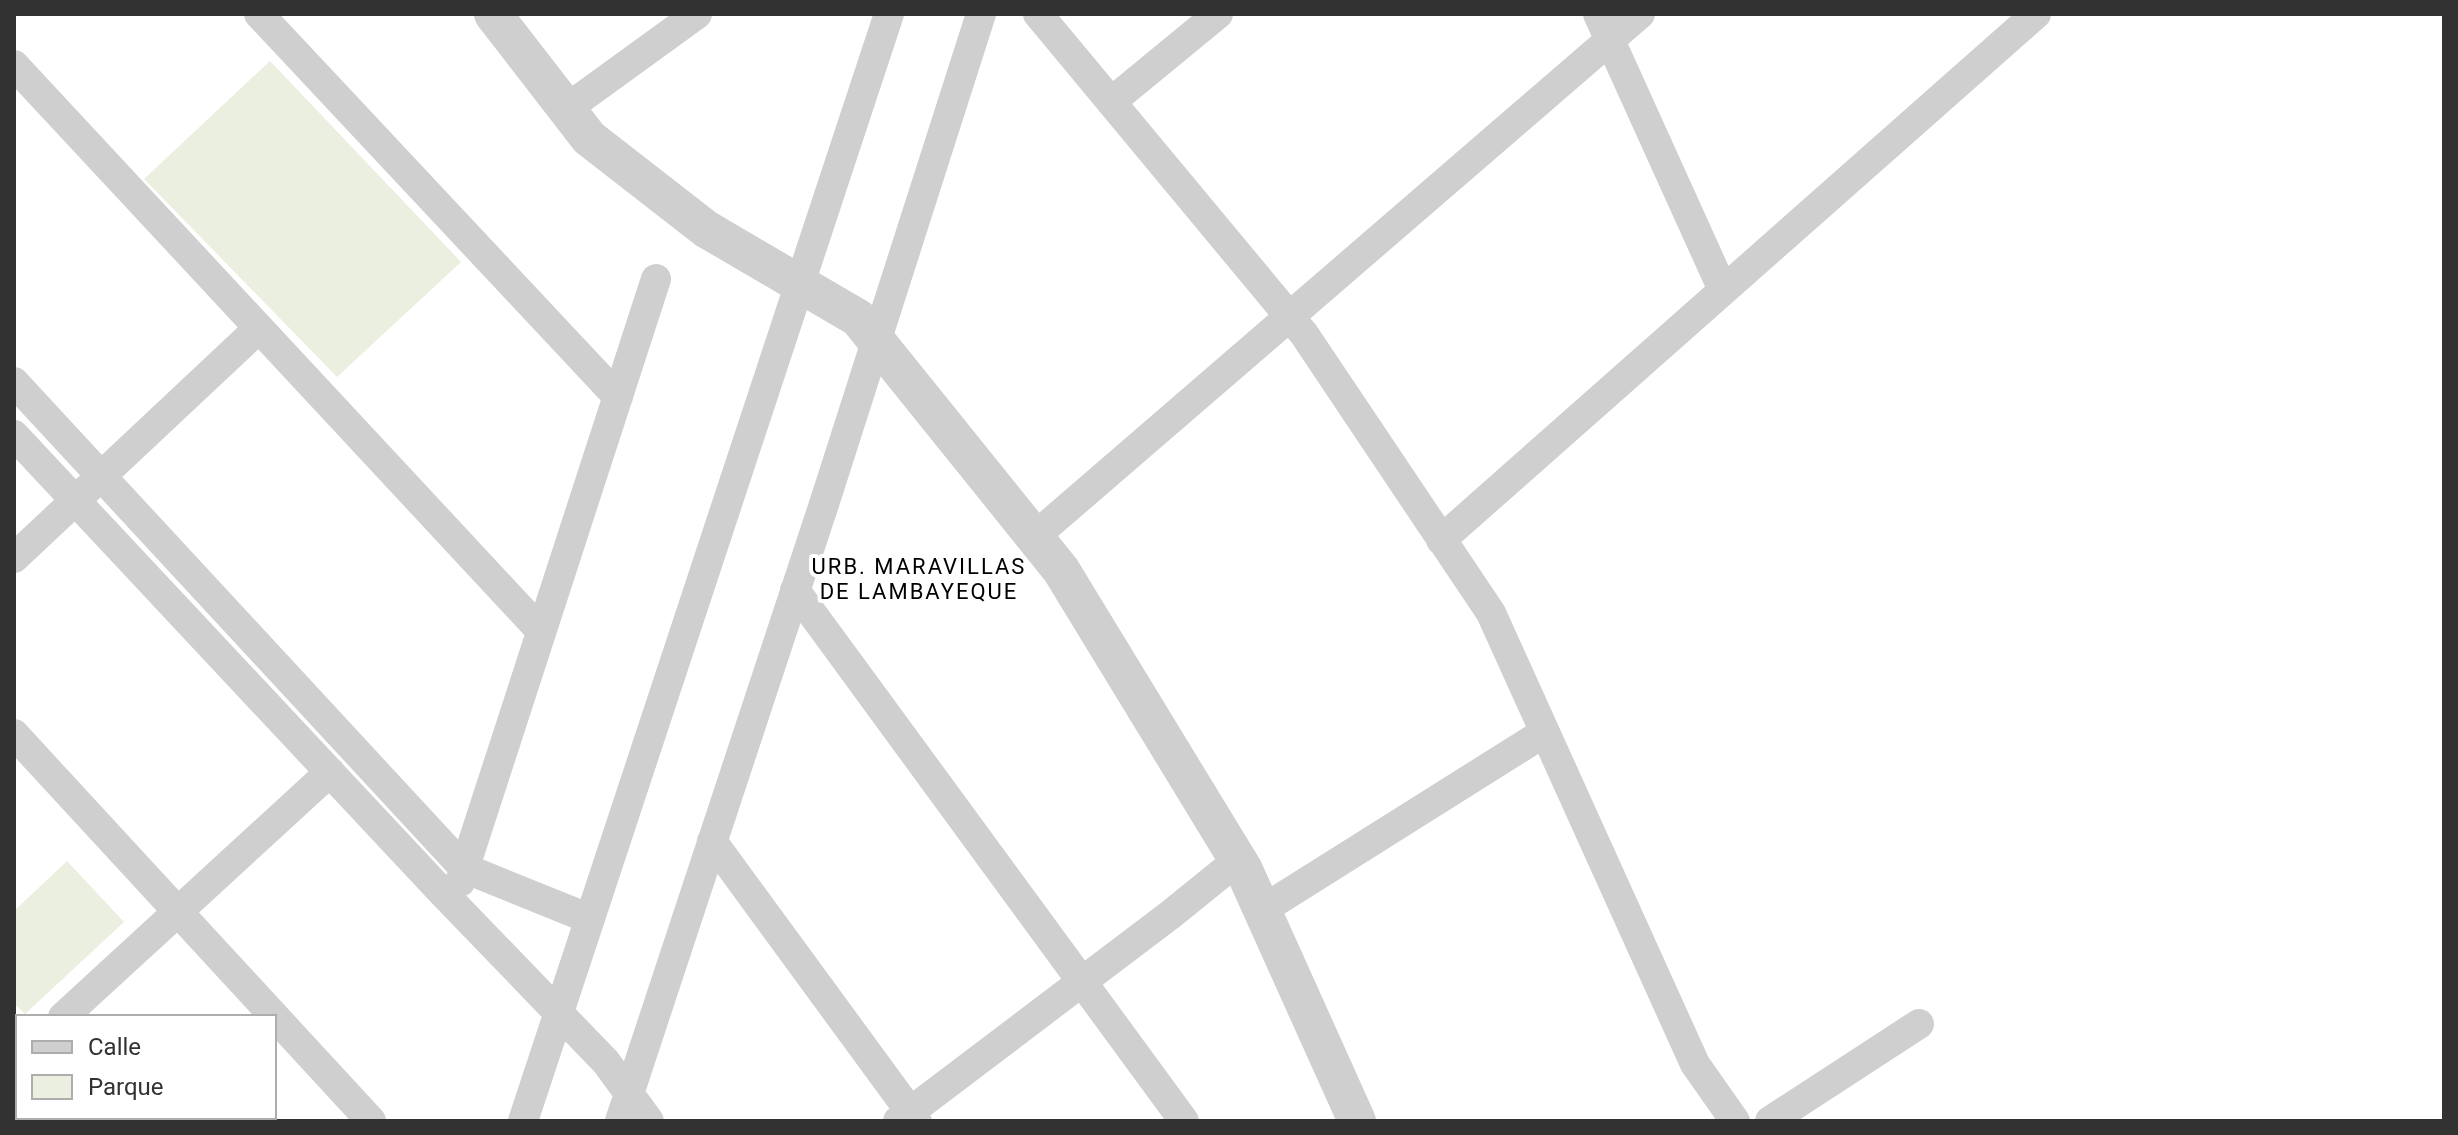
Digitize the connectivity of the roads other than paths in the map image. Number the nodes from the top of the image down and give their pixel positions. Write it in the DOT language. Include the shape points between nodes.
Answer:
graph roads {
  1 [pos="259,14"];
  2 [pos="493,14"];
  3 [pos="697,14"];
  4 [pos="889,14"];
  5 [pos="981,14"];
  6 [pos="1038,14"];
  7 [pos="1218,14"];
  8 [pos="1640,14"];
  9 [pos="2036,14"];
  10 [pos="1604,27"];
  11 [pos="14,65"];
  12 [pos="1111,102"];
  13 [pos="566,109"];
  14 [pos="656,279"];
  15 [pos="800,284"];
  16 [pos="1723,290"];
  17 [pos="1288,316"];
  18 [pos="259,328"];
  19 [pos="876,340"];
  20 [pos="14,382"];
  21 [pos="618,397"];
  22 [pos="14,435"];
  23 [pos="102,476"];
  24 [pos="76,500"];
  25 [pos="1034,537"];
  26 [pos="1441,540"];
  27 [pos="14,558"];
  28 [pos="795,590"];
  29 [pos="541,631"];
  30 [pos="1545,732"];
  31 [pos="14,734"];
  32 [pos="330,772"];
  33 [pos="712,841"];
  34 [pos="1238,860"];
  35 [pos="464,868"];
  36 [pos="453,904"];
  37 [pos="1262,910"];
  38 [pos="178,911"];
  39 [pos="590,919"];
  40 [pos="1082,982"];
  41 [pos="558,1013"];
  42 [pos="65,1015"];
  43 [pos="274,1015"];
  44 [pos="276,1018"];
  45 [pos="1919,1024"];
  46 [pos="624,1107"];
  47 [pos="908,1118"];
  48 [pos="371,1121"];
  49 [pos="523,1121"];
  50 [pos="649,1121"];
  51 [pos="1184,1121"];
  52 [pos="1357,1121"];
  53 [pos="1735,1121"];
  54 [pos="1770,1121"];
  1 -- 21 [label="street"];
  2 -- 13 [label="street"];
  3 -- 13 [label="street"];
  4 -- 15 [label="street"];
  5 -- 19 [label="street"];
  6 -- 12 [label="street"];
  7 -- 12 [label="street"];
  8 -- 10 [label="street"];
  9 -- 16 [label="street"];
  10 -- 16 [label="street"];
  10 -- 17 [label="street"];
  11 -- 18 [label="street"];
  12 -- 17 [label="street"];
  13 -- 15 [label="street" via="589,138 706,229"];
  14 -- 21 [label="street"];
  15 -- 19 [label="street" via="858,318"];
  15 -- 39 [label="street"];
  16 -- 26 [label="street"];
  17 -- 25 [label="street"];
  17 -- 26 [label="street"];
  18 -- 23 [label="street"];
  18 -- 29 [label="street"];
  19 -- 25 [label="street"];
  19 -- 28 [label="street"];
  20 -- 23 [label="street"];
  21 -- 29 [label="street"];
  22 -- 24 [label="street"];
  23 -- 24 [label="street"];
  23 -- 35 [label="street"];
  24 -- 27 [label="street"];
  24 -- 32 [label="street"];
  25 -- 34 [label="street" via="1061,570"];
  26 -- 30 [label="street" via="1491,613"];
  28 -- 33 [label="street"];
  28 -- 40 [label="street"];
  29 -- 35 [label="street"];
  30 -- 37 [label="street"];
  30 -- 53 [label="street" via="1695,1064"];
  31 -- 38 [label="street"];
  32 -- 36 [label="street"];
  32 -- 38 [label="street"];
  33 -- 46 [label="street"];
  33 -- 47 [label="street"];
  34 -- 37 [label="street"];
  34 -- 40 [label="street"];
  35 -- 36 [label="street"];
  35 -- 39 [label="street"];
  36 -- 41 [label="street"];
  37 -- 52 [label="street"];
  38 -- 42 [label="street"];
  38 -- 43 [label="street"];
  39 -- 41 [label="street"];
  40 -- 47 [label="street"];
  40 -- 51 [label="street"];
  41 -- 46 [label="street" via="606,1062"];
  41 -- 49 [label="street"];
  44 -- 48 [label="street"];
  45 -- 54 [label="street"];
  46 -- 50 [label="street"];
}
